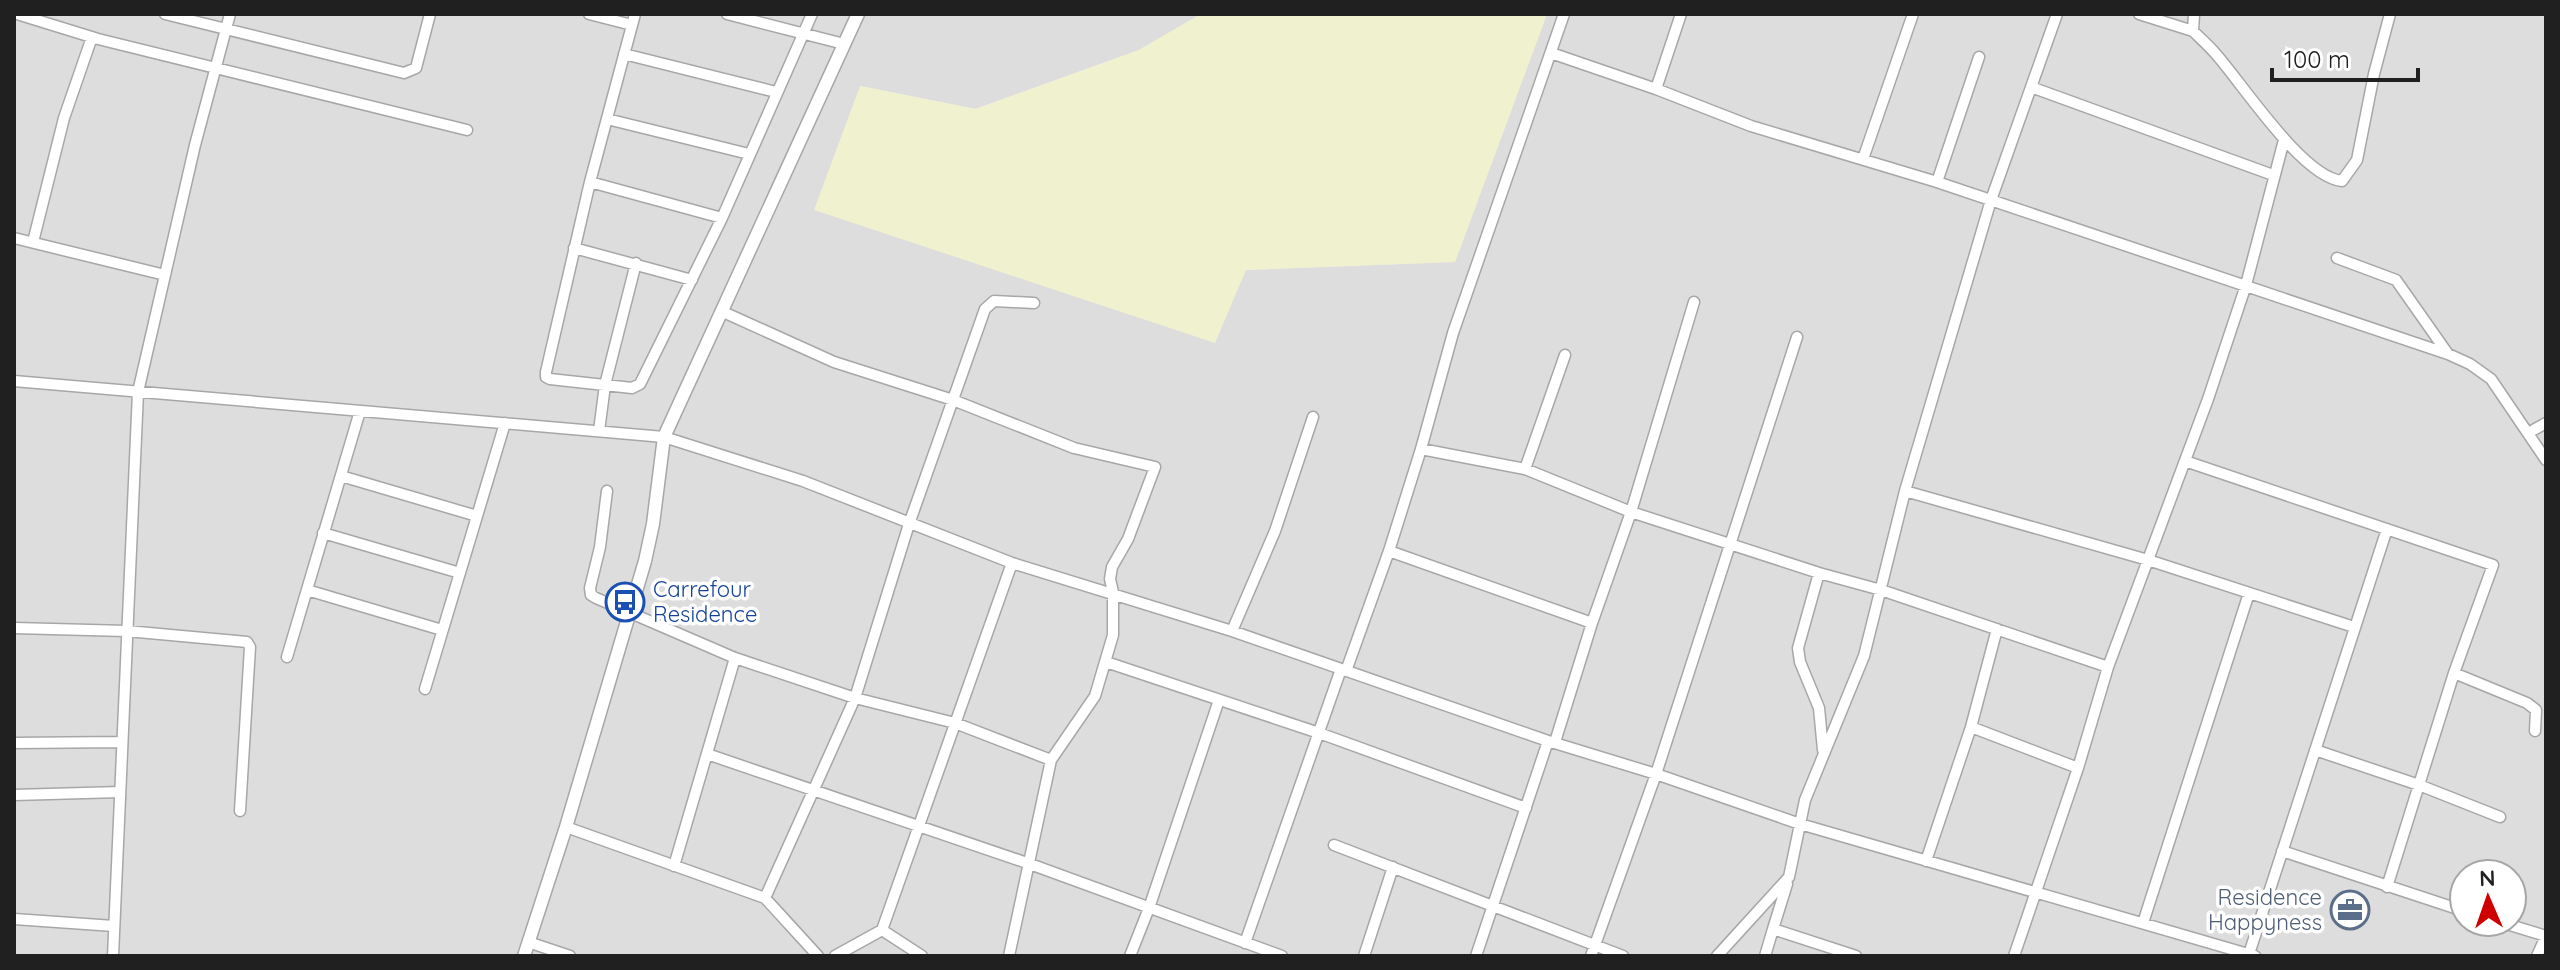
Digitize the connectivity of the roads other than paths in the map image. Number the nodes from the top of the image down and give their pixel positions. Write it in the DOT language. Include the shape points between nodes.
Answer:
graph roads {
  1 [pos="17,14"];
  2 [pos="165,14"];
  3 [pos="230,14"];
  4 [pos="430,14"];
  5 [pos="589,14"];
  6 [pos="727,14"];
  7 [pos="812,14"];
  8 [pos="858,14"];
  9 [pos="1564,14"];
  10 [pos="1681,14"];
  11 [pos="1913,14"];
  12 [pos="2057,14"];
  13 [pos="2139,14"];
  14 [pos="2194,14"];
  15 [pos="2390,14"];
  16 [pos="633,20"];
  17 [pos="226,29"];
  18 [pos="2193,31"];
  19 [pos="804,33"];
  20 [pos="92,37"];
  21 [pos="844,44"];
  22 [pos="1551,53"];
  23 [pos="624,54"];
  24 [pos="1979,57"];
  25 [pos="217,68"];
  26 [pos="2031,87"];
  27 [pos="1656,89"];
  28 [pos="776,92"];
  29 [pos="607,119"];
  30 [pos="467,130"];
  31 [pos="2284,140"];
  32 [pos="749,154"];
  33 [pos="1863,159"];
  34 [pos="2273,175"];
  35 [pos="590,182"];
  36 [pos="1937,182"];
  37 [pos="1991,200"];
  38 [pos="722,218"];
  39 [pos="14,238"];
  40 [pos="33,242"];
  41 [pos="574,248"];
  42 [pos="2337,258"];
  43 [pos="636,263"];
  44 [pos="165,275"];
  45 [pos="692,280"];
  46 [pos="2246,285"];
  47 [pos="1694,302"];
  48 [pos="1034,303"];
  49 [pos="721,311"];
  50 [pos="1797,337"];
  51 [pos="2448,354"];
  52 [pos="1565,355"];
  53 [pos="14,381"];
  54 [pos="605,385"];
  55 [pos="138,392"];
  56 [pos="953,400"];
  57 [pos="360,411"];
  58 [pos="1313,417"];
  59 [pos="505,423"];
  60 [pos="2546,423"];
  61 [pos="599,431"];
  62 [pos="2528,433"];
  63 [pos="664,437"];
  64 [pos="1421,449"];
  65 [pos="2546,460"];
  66 [pos="2185,461"];
  67 [pos="1525,469"];
  68 [pos="341,476"];
  69 [pos="607,491"];
  70 [pos="1905,491"];
  71 [pos="1631,512"];
  72 [pos="477,516"];
  73 [pos="909,524"];
  74 [pos="2387,529"];
  75 [pos="323,533"];
  76 [pos="1730,545"];
  77 [pos="1389,551"];
  78 [pos="2148,560"];
  79 [pos="1012,563"];
  80 [pos="460,573"];
  81 [pos="1819,573"];
  82 [pos="307,590"];
  83 [pos="1881,590"];
  84 [pos="1113,592"];
  85 [pos="2249,593"];
  86 [pos="630,612"];
  87 [pos="1592,623"];
  88 [pos="2354,627"];
  89 [pos="14,628"];
  90 [pos="1997,629"];
  91 [pos="442,630"];
  92 [pos="127,631"];
  93 [pos="1232,631"];
  94 [pos="287,657"];
  95 [pos="735,658"];
  96 [pos="1106,662"];
  97 [pos="2108,667"];
  98 [pos="1344,670"];
  99 [pos="2454,673"];
  100 [pos="425,689"];
  101 [pos="855,698"];
  102 [pos="1219,700"];
  103 [pos="955,723"];
  104 [pos="1971,727"];
  105 [pos="2535,731"];
  106 [pos="1319,733"];
  107 [pos="122,742"];
  108 [pos="1551,742"];
  109 [pos="14,743"];
  110 [pos="2315,750"];
  111 [pos="1823,752"];
  112 [pos="707,754"];
  113 [pos="1051,760"];
  114 [pos="2078,768"];
  115 [pos="1656,774"];
  116 [pos="2419,785"];
  117 [pos="120,792"];
  118 [pos="813,792"];
  119 [pos="14,795"];
  120 [pos="1526,808"];
  121 [pos="240,811"];
  122 [pos="2500,817"];
  123 [pos="1800,824"];
  124 [pos="566,827"];
  125 [pos="919,827"];
  126 [pos="1334,845"];
  127 [pos="2282,851"];
  128 [pos="1926,861"];
  129 [pos="1030,864"];
  130 [pos="674,866"];
  131 [pos="1393,867"];
  132 [pos="1789,877"];
  133 [pos="2387,887"];
  134 [pos="2036,893"];
  135 [pos="765,898"];
  136 [pos="1493,904"];
  137 [pos="2448,906"];
  138 [pos="1149,908"];
  139 [pos="14,919"];
  140 [pos="2143,923"];
  141 [pos="114,926"];
  142 [pos="1773,929"];
  143 [pos="882,930"];
  144 [pos="2528,931"];
  145 [pos="528,942"];
  146 [pos="1245,943"];
  147 [pos="1595,944"];
  148 [pos="2252,955"];
  149 [pos="113,956"];
  150 [pos="524,956"];
  151 [pos="570,956"];
  152 [pos="818,956"];
  153 [pos="835,956"];
  154 [pos="922,956"];
  155 [pos="1009,956"];
  156 [pos="1130,956"];
  157 [pos="1282,956"];
  158 [pos="1364,956"];
  159 [pos="1476,956"];
  160 [pos="1591,956"];
  161 [pos="1623,956"];
  162 [pos="1717,956"];
  163 [pos="1765,956"];
  164 [pos="1856,956"];
  165 [pos="2014,956"];
  166 [pos="2537,956"];
  1 -- 20 [label="street"];
  2 -- 17 [label="street"];
  3 -- 17 [label="street"];
  4 -- 17 [label="street" via="416,68 404,73"];
  5 -- 16 [label="street"];
  6 -- 19 [label="street"];
  7 -- 19 [label="street"];
  8 -- 21 [label="street"];
  9 -- 22 [label="street"];
  10 -- 27 [label="street"];
  11 -- 33 [label="street"];
  12 -- 26 [label="street"];
  13 -- 18 [label="street"];
  14 -- 18 [label="street"];
  15 -- 31 [label="street" via="2357,160 2349,174 2335,180"];
  16 -- 23 [label="street"];
  17 -- 25 [label="street"];
  18 -- 31 [label="street"];
  19 -- 21 [label="street"];
  19 -- 28 [label="street"];
  20 -- 25 [label="street"];
  20 -- 40 [label="street" via="64,118"];
  21 -- 49 [label="street"];
  22 -- 27 [label="street"];
  22 -- 64 [label="street" via="1453,333"];
  23 -- 28 [label="street"];
  23 -- 29 [label="street"];
  24 -- 36 [label="street"];
  25 -- 30 [label="street"];
  25 -- 44 [label="street"];
  26 -- 34 [label="street"];
  26 -- 37 [label="street"];
  27 -- 33 [label="street" via="1751,126"];
  28 -- 32 [label="street"];
  29 -- 32 [label="street"];
  29 -- 35 [label="street"];
  31 -- 34 [label="street"];
  32 -- 38 [label="street"];
  33 -- 36 [label="street"];
  34 -- 46 [label="street"];
  35 -- 38 [label="street"];
  35 -- 41 [label="street"];
  36 -- 37 [label="street"];
  37 -- 46 [label="street"];
  37 -- 70 [label="street"];
  38 -- 45 [label="street"];
  39 -- 40 [label="street"];
  40 -- 44 [label="street"];
  41 -- 43 [label="street"];
  41 -- 54 [label="street" via="546,377"];
  42 -- 51 [label="street" via="2396,280"];
  43 -- 45 [label="street"];
  43 -- 54 [label="street"];
  44 -- 55 [label="street"];
  45 -- 54 [label="street" via="640,384"];
  46 -- 51 [label="street"];
  46 -- 66 [label="street"];
  47 -- 71 [label="street"];
  48 -- 56 [label="street" via="994,301 985,309"];
  49 -- 56 [label="street" via="834,362"];
  49 -- 63 [label="street"];
  50 -- 76 [label="street"];
  51 -- 62 [label="street" via="2491,379"];
  52 -- 67 [label="street"];
  53 -- 55 [label="street"];
  54 -- 61 [label="street"];
  55 -- 57 [label="street"];
  55 -- 92 [label="street"];
  56 -- 73 [label="street"];
  56 -- 84 [label="street" via="1074,448 1155,467 1112,567"];
  57 -- 59 [label="street"];
  57 -- 68 [label="street"];
  58 -- 93 [label="street" via="1275,531"];
  59 -- 61 [label="street"];
  59 -- 72 [label="street"];
  60 -- 62 [label="street"];
  61 -- 63 [label="street"];
  62 -- 65 [label="street"];
  63 -- 73 [label="street" via="803,481"];
  63 -- 86 [label="street" via="653,524"];
  64 -- 67 [label="street"];
  64 -- 77 [label="street"];
  66 -- 74 [label="street"];
  66 -- 78 [label="street"];
  67 -- 71 [label="street"];
  68 -- 72 [label="street"];
  68 -- 75 [label="street"];
  69 -- 86 [label="street" via="591,595"];
  70 -- 78 [label="street"];
  70 -- 83 [label="street"];
  71 -- 76 [label="street"];
  71 -- 87 [label="street"];
  72 -- 80 [label="street"];
  73 -- 79 [label="street"];
  73 -- 101 [label="street"];
  74 -- 88 [label="street"];
  74 -- 99 [label="street" via="2493,565"];
  75 -- 80 [label="street"];
  75 -- 82 [label="street"];
  76 -- 81 [label="street"];
  76 -- 115 [label="street"];
  77 -- 87 [label="street"];
  77 -- 98 [label="street"];
  78 -- 85 [label="street"];
  78 -- 97 [label="street"];
  79 -- 84 [label="street"];
  79 -- 103 [label="street"];
  80 -- 91 [label="street"];
  81 -- 83 [label="street"];
  81 -- 111 [label="street" via="1798,648 1819,708"];
  82 -- 91 [label="street"];
  82 -- 94 [label="street"];
  83 -- 90 [label="street"];
  83 -- 111 [label="street" via="1864,656"];
  84 -- 93 [label="street"];
  84 -- 96 [label="street" via="1113,635"];
  85 -- 88 [label="street"];
  85 -- 140 [label="street"];
  86 -- 95 [label="street"];
  86 -- 124 [label="street"];
  87 -- 108 [label="street"];
  88 -- 110 [label="street"];
  89 -- 92 [label="street"];
  90 -- 97 [label="street"];
  90 -- 104 [label="street"];
  91 -- 100 [label="street"];
  92 -- 107 [label="street"];
  92 -- 121 [label="street" via="249,645"];
  93 -- 98 [label="street"];
  95 -- 101 [label="street"];
  95 -- 112 [label="street"];
  96 -- 102 [label="street"];
  96 -- 113 [label="street" via="1095,696"];
  97 -- 114 [label="street"];
  98 -- 106 [label="street"];
  98 -- 108 [label="street"];
  99 -- 105 [label="street" via="2527,703 2536,710"];
  99 -- 116 [label="street"];
  101 -- 103 [label="street"];
  101 -- 118 [label="street"];
  102 -- 106 [label="street"];
  102 -- 138 [label="street"];
  103 -- 113 [label="street"];
  103 -- 125 [label="street"];
  104 -- 114 [label="street"];
  104 -- 128 [label="street"];
  106 -- 120 [label="street"];
  106 -- 146 [label="street"];
  107 -- 109 [label="street"];
  107 -- 117 [label="street"];
  108 -- 115 [label="street"];
  108 -- 120 [label="street"];
  110 -- 116 [label="street"];
  110 -- 127 [label="street"];
  111 -- 123 [label="street"];
  112 -- 118 [label="street"];
  112 -- 130 [label="street"];
  113 -- 129 [label="street"];
  114 -- 134 [label="street"];
  115 -- 123 [label="street"];
  115 -- 147 [label="street"];
  116 -- 122 [label="street"];
  116 -- 133 [label="street"];
  117 -- 119 [label="street"];
  117 -- 141 [label="street"];
  118 -- 125 [label="street"];
  118 -- 135 [label="street"];
  120 -- 136 [label="street"];
  123 -- 128 [label="street"];
  123 -- 132 [label="street"];
  124 -- 130 [label="street"];
  124 -- 145 [label="street"];
  125 -- 129 [label="street"];
  125 -- 143 [label="street"];
  126 -- 131 [label="street"];
  127 -- 133 [label="street"];
  127 -- 148 [label="street"];
  128 -- 134 [label="street"];
  129 -- 138 [label="street"];
  129 -- 155 [label="street"];
  130 -- 135 [label="street"];
  131 -- 136 [label="street"];
  131 -- 158 [label="street"];
  132 -- 142 [label="street"];
  132 -- 162 [label="street"];
  133 -- 137 [label="street"];
  134 -- 140 [label="street"];
  134 -- 165 [label="street"];
  135 -- 152 [label="street"];
  136 -- 147 [label="street"];
  136 -- 159 [label="street"];
  138 -- 146 [label="street"];
  138 -- 156 [label="street"];
  139 -- 141 [label="street"];
  140 -- 148 [label="street"];
  141 -- 149 [label="street"];
  142 -- 163 [label="street"];
  142 -- 164 [label="street"];
  143 -- 153 [label="street"];
  143 -- 154 [label="street"];
  144 -- 166 [label="street" via="2546,936"];
  145 -- 150 [label="street"];
  145 -- 151 [label="street"];
  146 -- 157 [label="street"];
  147 -- 160 [label="street"];
  147 -- 161 [label="street"];
}
